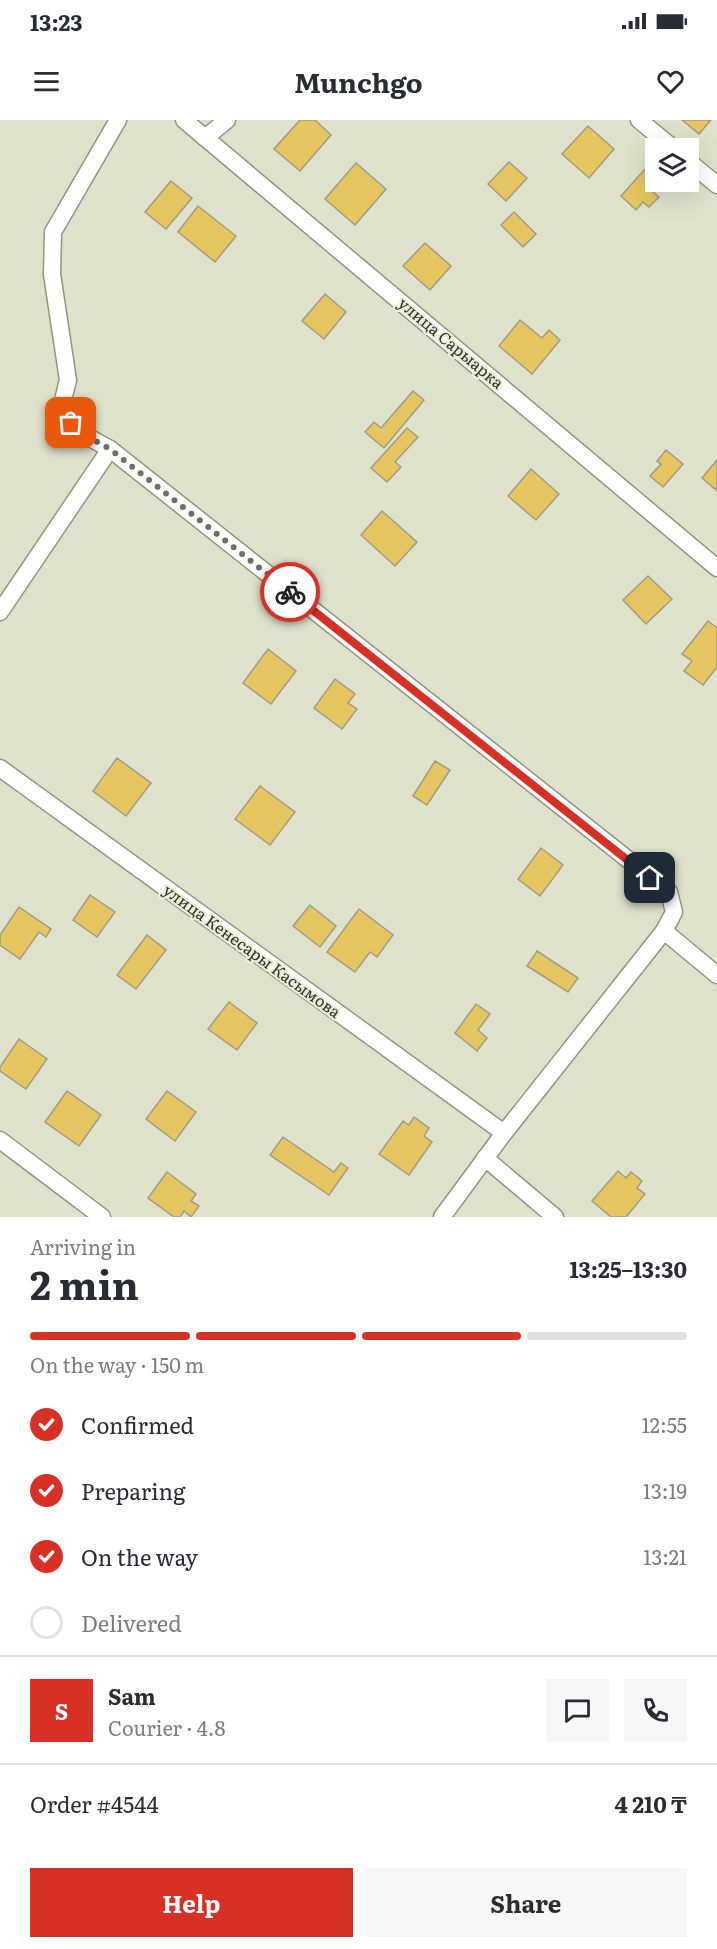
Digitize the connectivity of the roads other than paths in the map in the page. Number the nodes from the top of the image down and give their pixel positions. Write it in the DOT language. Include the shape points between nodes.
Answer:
graph roads {
  1 [pos="118,120"];
  2 [pos="184,120"];
  3 [pos="227,120"];
  4 [pos="639,120"];
  5 [pos="205,138"];
  6 [pos="661,138"];
  7 [pos="699,170"];
  8 [pos="717,185"];
  9 [pos="110,449"];
  10 [pos="717,568"];
  11 [pos="0,612"];
  12 [pos="0,768"];
  13 [pos="663,931"];
  14 [pos="717,975"];
  15 [pos="504,1133"];
  16 [pos="0,1140"];
  17 [pos="485,1158"];
  18 [pos="102,1217"];
  19 [pos="442,1217"];
  20 [pos="555,1217"];
  1 -- 9 [label="street" via="53,232 52,274 68,380 60,412 81,433"];
  2 -- 5 [label="street, улица Сарыарка"];
  3 -- 5 [label="street"];
  4 -- 6 [label="street"];
  5 -- 10 [label="street, улица Сарыарка"];
  7 -- 8 [label="street"];
  9 -- 11 [label="street"];
  9 -- 13 [label="street" via="669,892 674,912"];
  12 -- 15 [label="street, улица Кенесары Касымова"];
  13 -- 14 [label="street"];
  13 -- 15 [label="street"];
  15 -- 17 [label="street"];
  16 -- 18 [label="street"];
  17 -- 19 [label="street"];
  17 -- 20 [label="street"];
}
